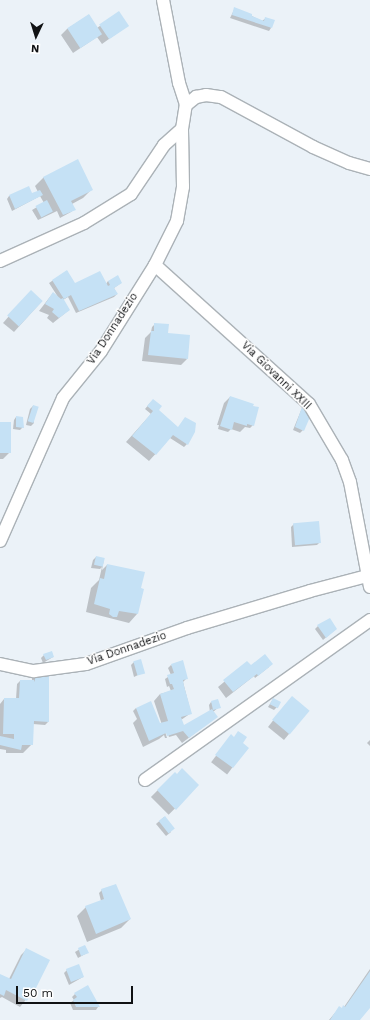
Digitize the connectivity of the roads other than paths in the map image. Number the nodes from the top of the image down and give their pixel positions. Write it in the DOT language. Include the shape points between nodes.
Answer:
graph roads {
  1 [pos="163,0"];
  2 [pos="186,105"];
  3 [pos="182,130"];
  4 [pos="370,169"];
  5 [pos="0,260"];
  6 [pos="155,265"];
  7 [pos="0,541"];
  8 [pos="367,559"];
  9 [pos="369,581"];
  10 [pos="370,620"];
  11 [pos="0,664"];
  12 [pos="145,780"];
  1 -- 2 [label="street, Via Donnadezio" via="179,83"];
  2 -- 3 [label="street, Via Donnadezio"];
  2 -- 4 [label="street" via="196,97 221,97 313,147"];
  3 -- 5 [label="street" via="164,145 131,194 84,223"];
  3 -- 6 [label="street, Via Donnadezio" via="181,206 174,227"];
  6 -- 7 [label="street, Via Donnadezio" via="101,351 63,398"];
  6 -- 8 [label="street, Via Giovanni XXIII" via="309,404 342,460 350,482"];
  8 -- 9 [label="street, Via Giovanni XXIII"];
  9 -- 11 [label="street, Via Donnadezio" via="310,591 187,628 86,664 34,671"];
  10 -- 12 [label="street"];
}
